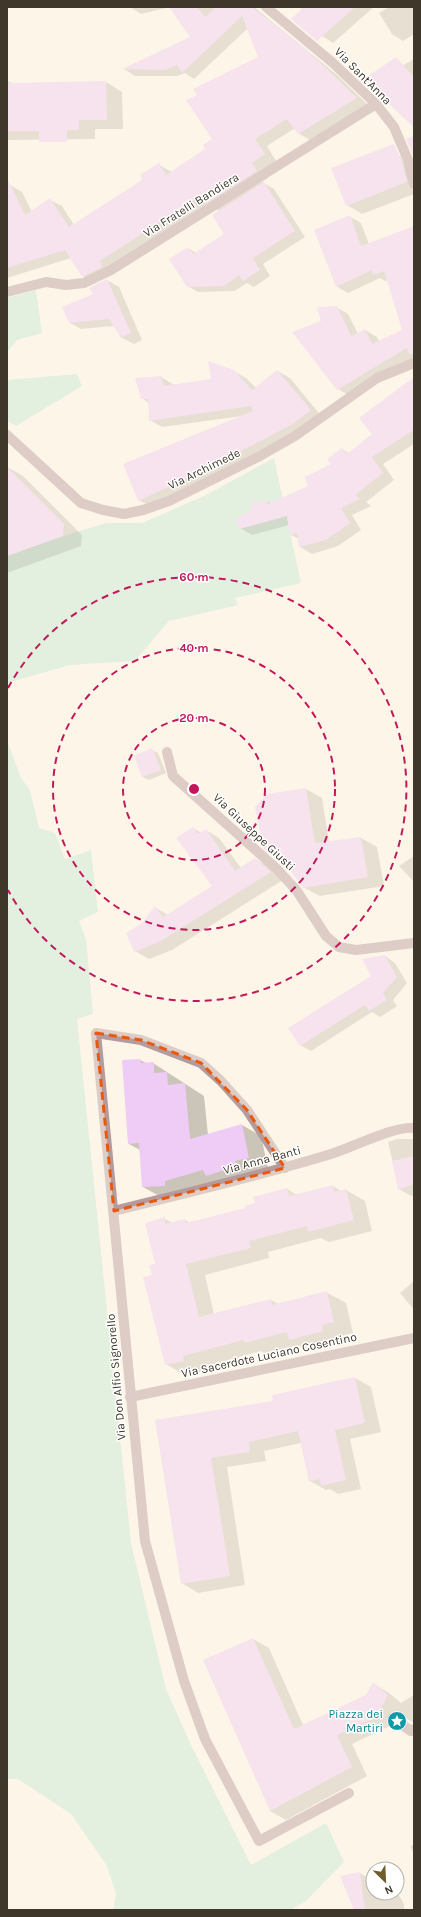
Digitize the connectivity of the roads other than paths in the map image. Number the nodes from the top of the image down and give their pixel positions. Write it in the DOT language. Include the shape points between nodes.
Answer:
graph roads {
  1 [pos="266,7"];
  2 [pos="376,104"];
  3 [pos="411,159"];
  4 [pos="414,184"];
  5 [pos="7,292"];
  6 [pos="414,363"];
  7 [pos="7,435"];
  8 [pos="167,752"];
  9 [pos="414,943"];
  10 [pos="414,1128"];
  11 [pos="285,1168"];
  12 [pos="114,1211"];
  13 [pos="414,1338"];
  14 [pos="130,1397"];
  15 [pos="392,1718"];
  16 [pos="414,1729"];
  17 [pos="349,1793"];
  1 -- 2 [label="street, Via Sant'Anna" via="333,63"];
  2 -- 3 [label="street, Via Sant'Anna" via="394,127"];
  2 -- 5 [label="street, Via Fratelli Bandiera" via="111,270 84,283 66,285 46,282"];
  3 -- 4 [label="street, Via Sant'Anna"];
  6 -- 7 [label="street, Via Archimede" via="377,378 295,436 260,456 169,501 124,514 81,503"];
  8 -- 9 [label="street, Via Giuseppe Giusti" via="173,776 277,869 297,891 326,936 339,947 356,950"];
  10 -- 11 [label="street, Via Anna Banti" via="379,1136"];
  11 -- 12 [label="street, Via Anna Banti"];
  11 -- 12 [label="street, Via Don Alfio Signorello" via="247,1110 201,1063 141,1040 96,1033"];
  12 -- 14 [label="street, Via Don Alfio Signorello"];
  13 -- 14 [label="street, Via Sacerdote Luciano Cosentino"];
  14 -- 17 [label="street, Via Don Alfio Signorello" via="145,1541 184,1681 205,1739 259,1841"];
  15 -- 16 [label="street" via="411,1731"];
}
